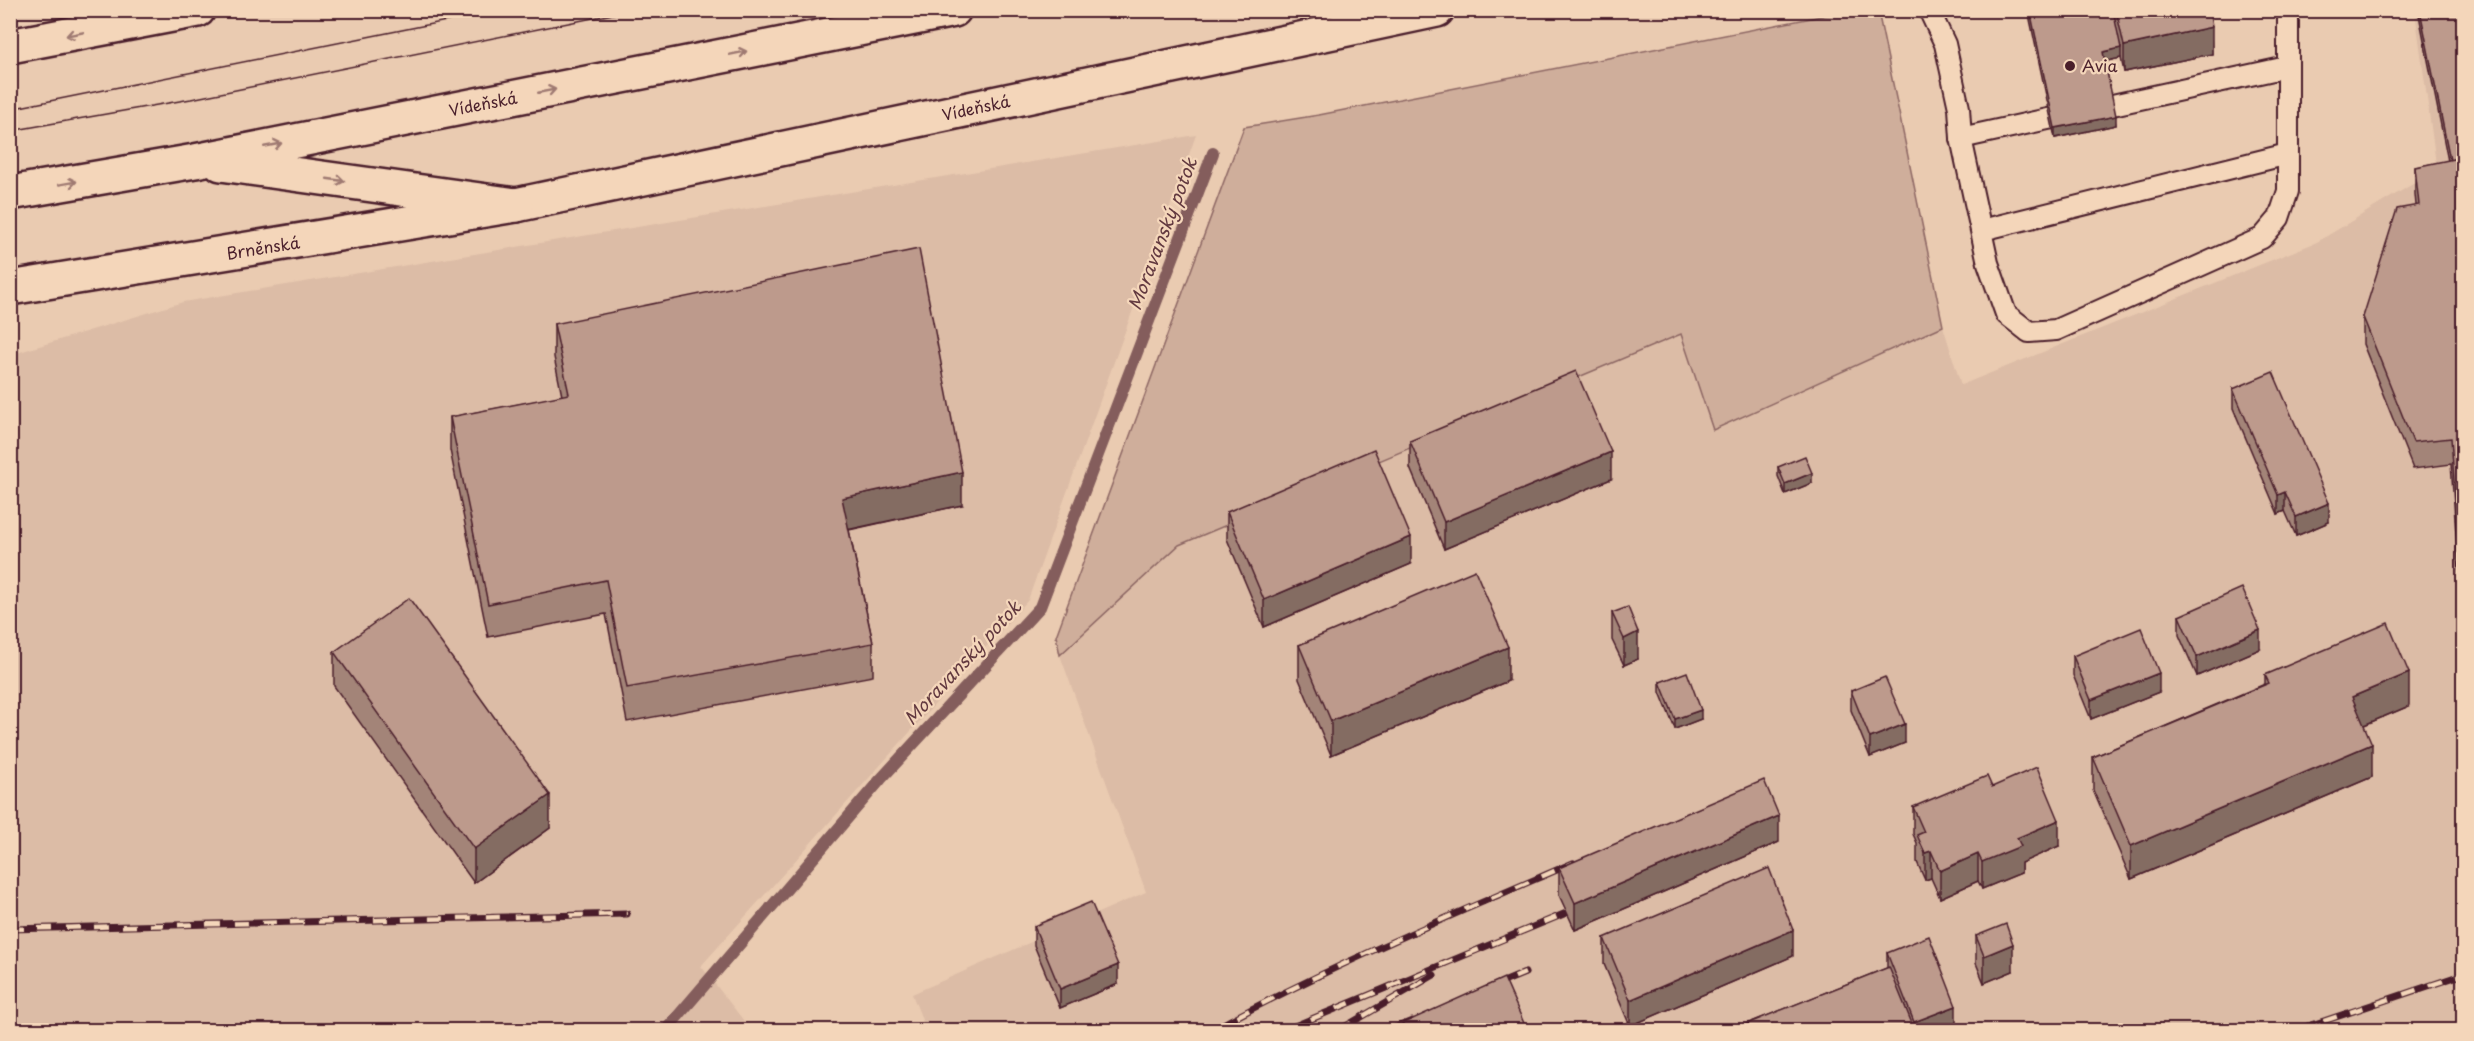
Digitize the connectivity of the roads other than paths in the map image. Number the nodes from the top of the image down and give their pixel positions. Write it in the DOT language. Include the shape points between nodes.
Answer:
graph roads {
  1 [pos="198,10"];
  2 [pos="954,10"];
  3 [pos="1437,10"];
  4 [pos="1929,10"];
  5 [pos="2288,10"];
  6 [pos="10,46"];
  7 [pos="2287,67"];
  8 [pos="1961,138"];
  9 [pos="2288,154"];
  10 [pos="195,161"];
  11 [pos="10,193"];
  12 [pos="516,205"];
  13 [pos="1982,230"];
  14 [pos="10,288"];
  1 -- 6 [label="main road, one-way"];
  10 -- 2 [label="main road, Vídeňská, one-way"];
  3 -- 12 [label="main road, Vídeňská"];
  4 -- 8 [label="lane" via="1946,44"];
  5 -- 7 [label="lane"];
  7 -- 8 [label="lane"];
  7 -- 9 [label="lane"];
  8 -- 13 [label="lane"];
  9 -- 13 [label="lane"];
  9 -- 13 [label="lane" via="2288,191 2279,218 2262,238 2056,330 2029,332 2006,314"];
  11 -- 10 [label="main road, Vídeňská, one-way"];
  10 -- 12 [label="main road, one-way"];
  12 -- 14 [label="main road, Brněnská"];
}
